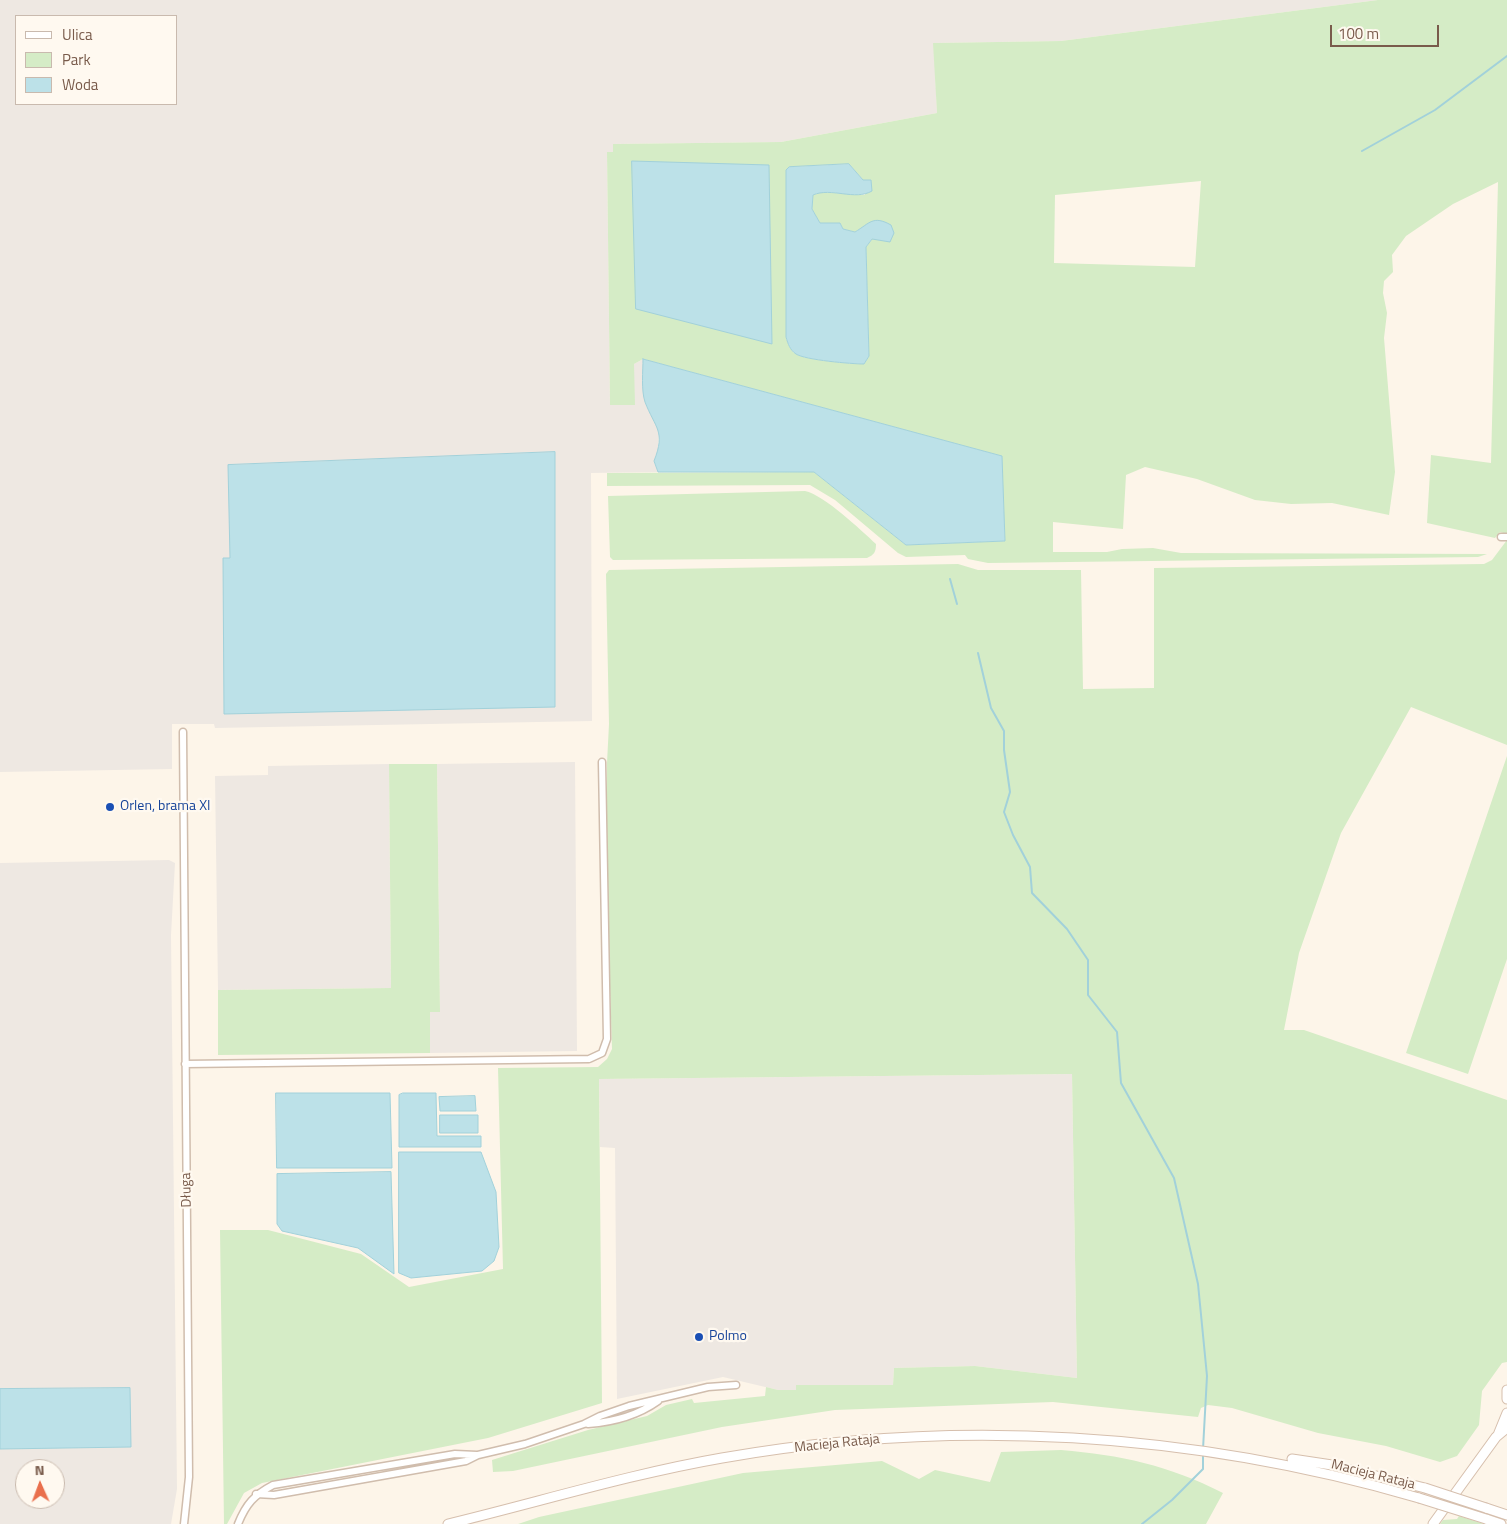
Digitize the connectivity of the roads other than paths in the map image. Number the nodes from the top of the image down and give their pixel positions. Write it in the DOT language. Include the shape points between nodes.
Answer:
graph roads {
  1 [pos="183,732"];
  2 [pos="602,762"];
  3 [pos="185,1064"];
  4 [pos="736,1385"];
  5 [pos="1507,1390"];
  6 [pos="1507,1399"];
  7 [pos="1507,1413"];
  8 [pos="1507,1428"];
  9 [pos="1496,1437"];
  10 [pos="478,1455"];
  11 [pos="1235,1455"];
  12 [pos="256,1494"];
  13 [pos="1507,1515"];
  14 [pos="184,1524"];
  15 [pos="238,1524"];
  16 [pos="448,1524"];
  17 [pos="1433,1524"];
  18 [pos="1501,1524"];
  1 -- 3 [label="street, Długa"];
  2 -- 3 [label="street" via="607,1039 602,1053 589,1060"];
  3 -- 14 [label="street, Długa" via="189,1477"];
  4 -- 10 [label="street" via="708,1387 659,1400 644,1412 609,1422 584,1424 526,1444"];
  5 -- 6 [label="main road"];
  7 -- 9 [label="main road"];
  8 -- 9 [label="main road"];
  9 -- 17 [label="main road"];
  10 -- 12 [label="street" via="466,1461 284,1494"];
  10 -- 12 [label="street" via="455,1454 273,1485"];
  11 -- 13 [label="main road, Macieja Rataja, bridge" via="1332,1465 1425,1488"];
  11 -- 16 [label="main road, Macieja Rataja" via="1138,1442 1003,1435 831,1443 670,1468"];
  11 -- 18 [label="main road, Macieja Rataja, bridge" via="1333,1474"];
  12 -- 15 [label="street"];
}
